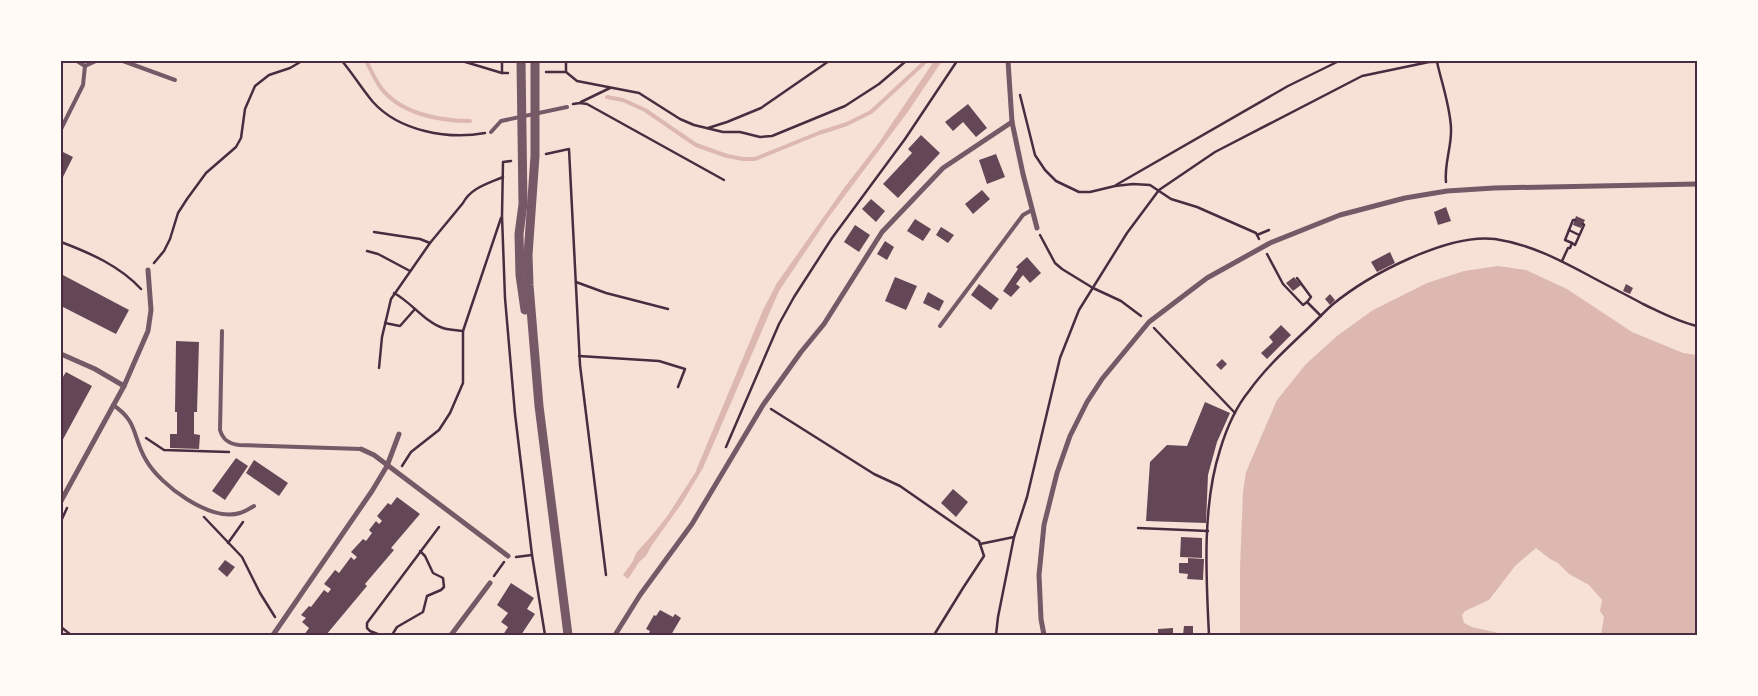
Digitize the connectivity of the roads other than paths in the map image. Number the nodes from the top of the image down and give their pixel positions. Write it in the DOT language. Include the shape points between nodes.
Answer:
graph roads {
  1 [pos="77,61"];
  2 [pos="96,61"];
  3 [pos="123,61"];
  4 [pos="521,61"];
  5 [pos="534,61"];
  6 [pos="1008,61"];
  7 [pos="85,66"];
  8 [pos="175,80"];
  9 [pos="567,107"];
  10 [pos="536,114"];
  11 [pos="522,117"];
  12 [pos="1012,122"];
  13 [pos="61,129"];
  14 [pos="491,132"];
  15 [pos="1697,184"];
  16 [pos="1032,210"];
  17 [pos="1037,228"];
  18 [pos="148,270"];
  19 [pos="940,326"];
  20 [pos="222,330"];
  21 [pos="532,334"];
  22 [pos="61,354"];
  23 [pos="124,386"];
  24 [pos="113,405"];
  25 [pos="399,434"];
  26 [pos="361,450"];
  27 [pos="387,466"];
  28 [pos="61,501"];
  29 [pos="254,506"];
  30 [pos="508,556"];
  31 [pos="490,583"];
  32 [pos="273,635"];
  33 [pos="450,635"];
  34 [pos="568,635"];
  35 [pos="616,635"];
  36 [pos="1044,635"];
  1 -- 7 [label="lane"];
  2 -- 7 [label="lane"];
  3 -- 8 [label="lane"];
  4 -- 11 [label="street"];
  5 -- 10 [label="street"];
  6 -- 12 [label="street"];
  7 -- 13 [label="lane" via="83,85"];
  9 -- 10 [label="lane"];
  10 -- 11 [label="lane"];
  10 -- 21 [label="street" via="528,254"];
  11 -- 14 [label="lane" via="501,121"];
  11 -- 21 [label="street" via="520,275"];
  12 -- 16 [label="street"];
  12 -- 35 [label="street" via="943,168 882,232 844,296 764,405 692,524"];
  15 -- 36 [label="street" via="1494,188 1406,198 1340,216 1270,243 1206,278 1149,322 1102,379 1070,436 1044,525 1039,575"];
  16 -- 17 [label="street"];
  16 -- 19 [label="lane" via="1023,215"];
  18 -- 23 [label="street" via="151,310 148,331"];
  20 -- 26 [label="lane" via="220,430 224,439 239,445"];
  21 -- 34 [label="street"];
  22 -- 23 [label="street"];
  23 -- 24 [label="street"];
  24 -- 28 [label="street"];
  24 -- 29 [label="lane" via="129,418 147,462 179,495 220,514 240,514"];
  25 -- 27 [label="street"];
  26 -- 27 [label="street"];
  27 -- 30 [label="street"];
  27 -- 32 [label="street"];
  31 -- 33 [label="street"];
}
